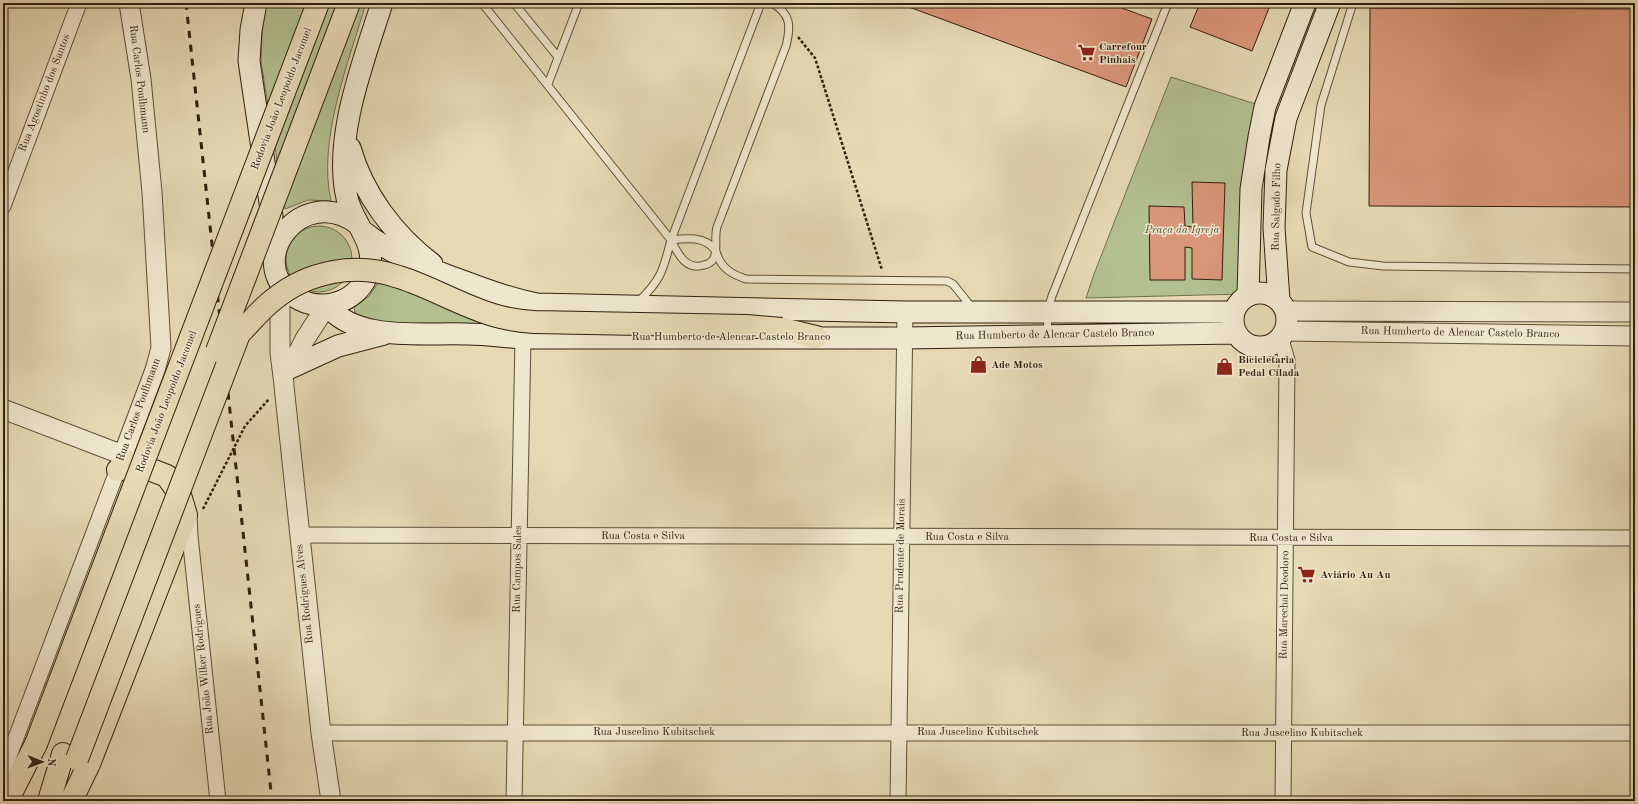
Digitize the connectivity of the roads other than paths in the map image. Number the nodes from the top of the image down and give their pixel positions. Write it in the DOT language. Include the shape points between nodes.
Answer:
graph roads {
  1 [pos="79,3"];
  2 [pos="129,3"];
  3 [pos="256,3"];
  4 [pos="318,3"];
  5 [pos="349,3"];
  6 [pos="382,3"];
  7 [pos="482,3"];
  8 [pos="514,3"];
  9 [pos="579,3"];
  10 [pos="761,3"];
  11 [pos="772,3"];
  12 [pos="1168,3"];
  13 [pos="1353,3"];
  14 [pos="1304,7"];
  15 [pos="1326,11"];
  16 [pos="558,58"];
  17 [pos="548,84"];
  18 [pos="346,134"];
  19 [pos="1259,137"];
  20 [pos="1282,142"];
  21 [pos="3,206"];
  22 [pos="361,229"];
  23 [pos="671,240"];
  24 [pos="277,245"];
  25 [pos="716,251"];
  26 [pos="1635,269"];
  27 [pos="450,276"];
  28 [pos="280,279"];
  29 [pos="1248,295"];
  30 [pos="327,305"];
  31 [pos="633,306"];
  32 [pos="904,312"];
  33 [pos="975,312"];
  34 [pos="1047,312"];
  35 [pos="1234,312"];
  36 [pos="1635,312"];
  37 [pos="1282,320"];
  38 [pos="393,333"];
  39 [pos="1236,333"];
  40 [pos="1048,336"];
  41 [pos="1635,336"];
  42 [pos="816,337"];
  43 [pos="523,338"];
  44 [pos="905,338"];
  45 [pos="286,379"];
  46 [pos="3,409"];
  47 [pos="121,462"];
  48 [pos="299,535"];
  49 [pos="518,535"];
  50 [pos="901,537"];
  51 [pos="1286,538"];
  52 [pos="1635,538"];
  53 [pos="898,731"];
  54 [pos="321,733"];
  55 [pos="514,733"];
  56 [pos="1635,733"];
  57 [pos="1284,734"];
  58 [pos="8,741"];
  59 [pos="36,744"];
  60 [pos="70,757"];
  61 [pos="3,772"];
  62 [pos="7,801"];
  63 [pos="17,801"];
  64 [pos="49,801"];
  65 [pos="60,801"];
  66 [pos="71,801"];
  67 [pos="218,801"];
  68 [pos="331,801"];
  69 [pos="514,801"];
  70 [pos="898,801"];
  71 [pos="1283,801"];
  1 -- 21 [label="street, Rua Agostinho dos Santos"];
  2 -- 47 [label="street, Rua Carlos Poulhmann" via="141,79 149,162 161,348 156,370"];
  3 -- 24 [label="main road" via="250,44 251,76"];
  4 -- 59 [label="highway, Rodovia João Leopoldo Jacomel, bridge"];
  5 -- 60 [label="highway, bridge"];
  6 -- 18 [label="main road" via="356,88"];
  7 -- 17 [label="lane"];
  8 -- 16 [label="lane"];
  9 -- 16 [label="lane"];
  10 -- 23 [label="lane"];
  11 -- 25 [label="lane" via="784,12 789,27 786,46 717,227"];
  12 -- 34 [label="lane"];
  13 -- 26 [label="lane" via="1321,104 1306,213 1312,247 1349,262 1383,266"];
  14 -- 15 [label="main road"];
  14 -- 19 [label="main road, Rua Salgado Filho" via="1266,107"];
  15 -- 20 [label="main road, Rua Salgado Filho" via="1286,118"];
  16 -- 17 [label="lane"];
  17 -- 23 [label="lane"];
  18 -- 22 [label="main road" via="345,186 347,198"];
  18 -- 27 [label="main road" via="357,170 370,196 400,235 423,257"];
  19 -- 20 [label="main road"];
  19 -- 29 [label="main road, Rua Salgado Filho" via="1251,189"];
  20 -- 37 [label="main road, Rua Salgado Filho" via="1276,170 1274,228"];
  22 -- 24 [label="main road" via="347,216 332,212 304,216 292,223"];
  22 -- 27 [label="main road, Rua Humberto de Alencar Castelo Branco" via="386,248 413,263"];
  22 -- 30 [label="main road" via="369,242 371,256 367,276 355,294 346,300"];
  23 -- 25 [label="lane" via="696,239"];
  23 -- 25 [label="lane" via="682,259 693,266 710,264"];
  23 -- 31 [label="lane" via="657,282"];
  24 -- 28 [label="main road" via="276,268"];
  25 -- 33 [label="lane" via="726,269 746,279 947,281 958,289"];
  27 -- 31 [label="main road, Rua Humberto de Alencar Castelo Branco" via="493,293 537,304"];
  28 -- 30 [label="main road" via="286,290 295,297 305,302"];
  28 -- 45 [label="street, Rua Rodrigues Alves" via="280,354"];
  29 -- 35 [label="main road" via="1237,305"];
  29 -- 37 [label="main road" via="1261,293 1273,296"];
  30 -- 38 [label="main road, Rua Humberto de Alencar Castelo Branco" via="336,316 355,326"];
  30 -- 45 [label="street" via="305,339"];
  31 -- 32 [label="main road, Rua Humberto de Alencar Castelo Branco"];
  32 -- 33 [label="main road, Rua Humberto de Alencar Castelo Branco"];
  32 -- 44 [label="street, Rua Prudente de Morais"];
  33 -- 34 [label="main road, Rua Humberto de Alencar Castelo Branco"];
  34 -- 35 [label="main road, Rua Humberto de Alencar Castelo Branco"];
  34 -- 40 [label="lane"];
  35 -- 39 [label="main road"];
  36 -- 37 [label="street, Rua Humberto de Alencar Castelo Branco"];
  37 -- 39 [label="main road" via="1270,346 1257,348 1244,343"];
  37 -- 41 [label="street, Rua Humberto de Alencar Castelo Branco"];
  37 -- 51 [label="street, Rua Marechal Deodoro" via="1287,360"];
  38 -- 43 [label="main road, Rua Humberto de Alencar Castelo Branco"];
  38 -- 45 [label="main road" via="338,346"];
  39 -- 40 [label="main road, Rua Humberto de Alencar Castelo Branco"];
  40 -- 44 [label="main road, Rua Humberto de Alencar Castelo Branco"];
  42 -- 43 [label="main road, Rua Humberto de Alencar Castelo Branco"];
  42 -- 44 [label="main road, Rua Humberto de Alencar Castelo Branco"];
  42 -- 60 [label="highway, bridge" via="782,329 748,326 534,322 511,319 491,314 400,277 362,270 327,273 293,286 273,300 239,334"];
  43 -- 49 [label="street, Rua Campos Sales"];
  44 -- 50 [label="street, Rua Prudente de Morais"];
  45 -- 48 [label="street, Rua Rodrigues Alves"];
  46 -- 47 [label="street"];
  47 -- 58 [label="street, Rua Carlos Poulhmann"];
  47 -- 66 [label="highway" via="131,462 167,476 180,495 186,515 89,764"];
  47 -- 67 [label="street, Rua João Wilker Rodrigues" via="167,471 178,482 188,507"];
  48 -- 49 [label="street, Rua Costa e Silva"];
  48 -- 54 [label="street, Rua Rodrigues Alves"];
  49 -- 50 [label="street, Rua Costa e Silva"];
  49 -- 55 [label="street, Rua Campos Sales"];
  50 -- 51 [label="street, Rua Costa e Silva"];
  50 -- 53 [label="street, Rua Prudente de Morais"];
  51 -- 52 [label="street, Rua Costa e Silva"];
  51 -- 57 [label="street, Rua Marechal Deodoro"];
  53 -- 55 [label="street, Rua Juscelino Kubitschek"];
  53 -- 57 [label="street, Rua Juscelino Kubitschek"];
  53 -- 70 [label="street, Rua Prudente de Morais"];
  54 -- 55 [label="street, Rua Juscelino Kubitschek"];
  54 -- 68 [label="street, Rua Rodrigues Alves"];
  55 -- 69 [label="street, Rua Campos Sales"];
  56 -- 57 [label="street, Rua Juscelino Kubitschek"];
  57 -- 71 [label="street, Rua Marechal Deodoro"];
  58 -- 61 [label="street, Rua Carlos Poulhmann"];
  59 -- 62 [label="highway"];
  59 -- 63 [label="highway, Rodovia João Leopoldo Jacomel"];
  60 -- 64 [label="highway"];
  60 -- 65 [label="highway"];
}
